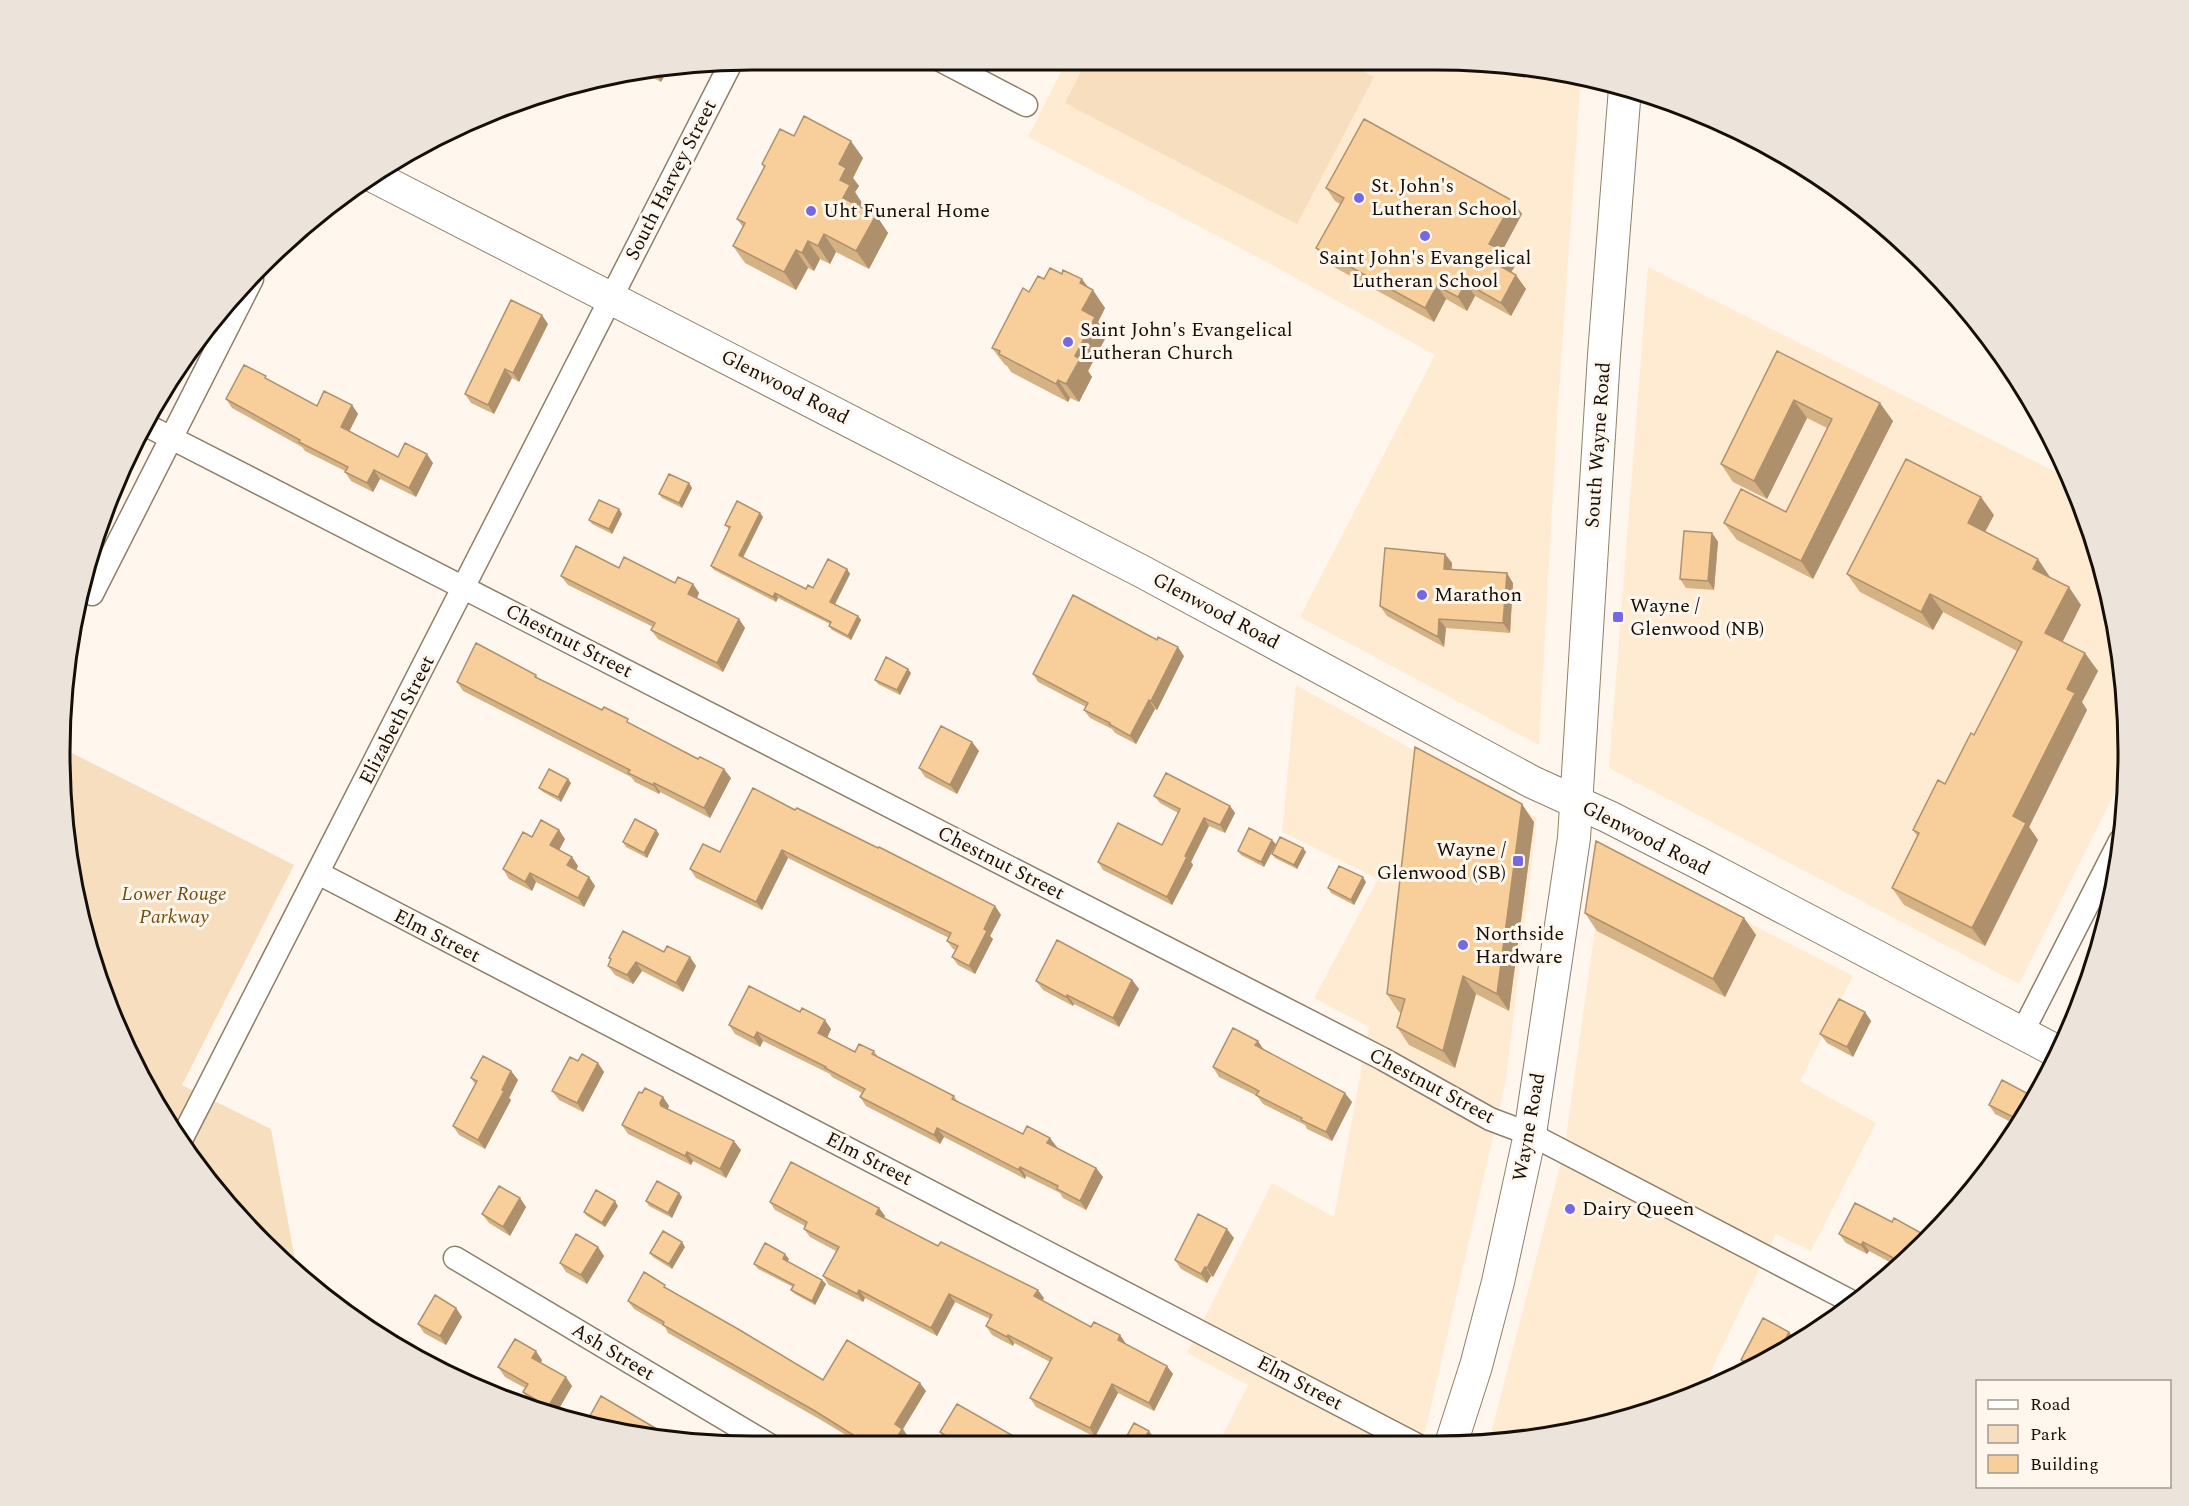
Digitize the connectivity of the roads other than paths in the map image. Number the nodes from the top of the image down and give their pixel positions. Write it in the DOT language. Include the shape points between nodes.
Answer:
graph roads {
  1 [pos="959,70"];
  2 [pos="727,71"];
  3 [pos="1624,97"];
  4 [pos="1026,105"];
  5 [pos="382,181"];
  6 [pos="610,297"];
  7 [pos="239,304"];
  8 [pos="153,429"];
  9 [pos="171,438"];
  10 [pos="465,587"];
  11 [pos="92,594"];
  12 [pos="1577,803"];
  13 [pos="2109,863"];
  14 [pos="318,873"];
  15 [pos="2022,1033"];
  16 [pos="2051,1048"];
  17 [pos="186,1131"];
  18 [pos="1530,1134"];
  19 [pos="454,1258"];
  20 [pos="1845,1298"];
  21 [pos="1454,1435"];
  22 [pos="754,1436"];
  23 [pos="1400,1436"];
  1 -- 4 [label="street"];
  2 -- 6 [label="street, South Harvey Street"];
  3 -- 12 [label="street, South Wayne Road" via="1602,374"];
  5 -- 6 [label="street, Glenwood Road"];
  6 -- 10 [label="street, Elizabeth Street"];
  6 -- 12 [label="street, Glenwood Road" via="1143,572"];
  7 -- 9 [label="street"];
  8 -- 9 [label="street, Chestnut Street"];
  9 -- 10 [label="street, Chestnut Street"];
  9 -- 11 [label="street"];
  10 -- 14 [label="street, Elizabeth Street"];
  10 -- 18 [label="street, Chestnut Street" via="1383,1059 1490,1119"];
  12 -- 15 [label="street, Glenwood Road" via="1698,862"];
  12 -- 18 [label="street, Wayne Road"];
  13 -- 15 [label="street"];
  14 -- 17 [label="street, Elizabeth Street"];
  14 -- 23 [label="street, Elm Street"];
  15 -- 16 [label="street, Glenwood Road"];
  18 -- 20 [label="street, Chestnut Street"];
  18 -- 21 [label="street, Wayne Road" via="1498,1282"];
  19 -- 22 [label="street, Ash Street"];
}
